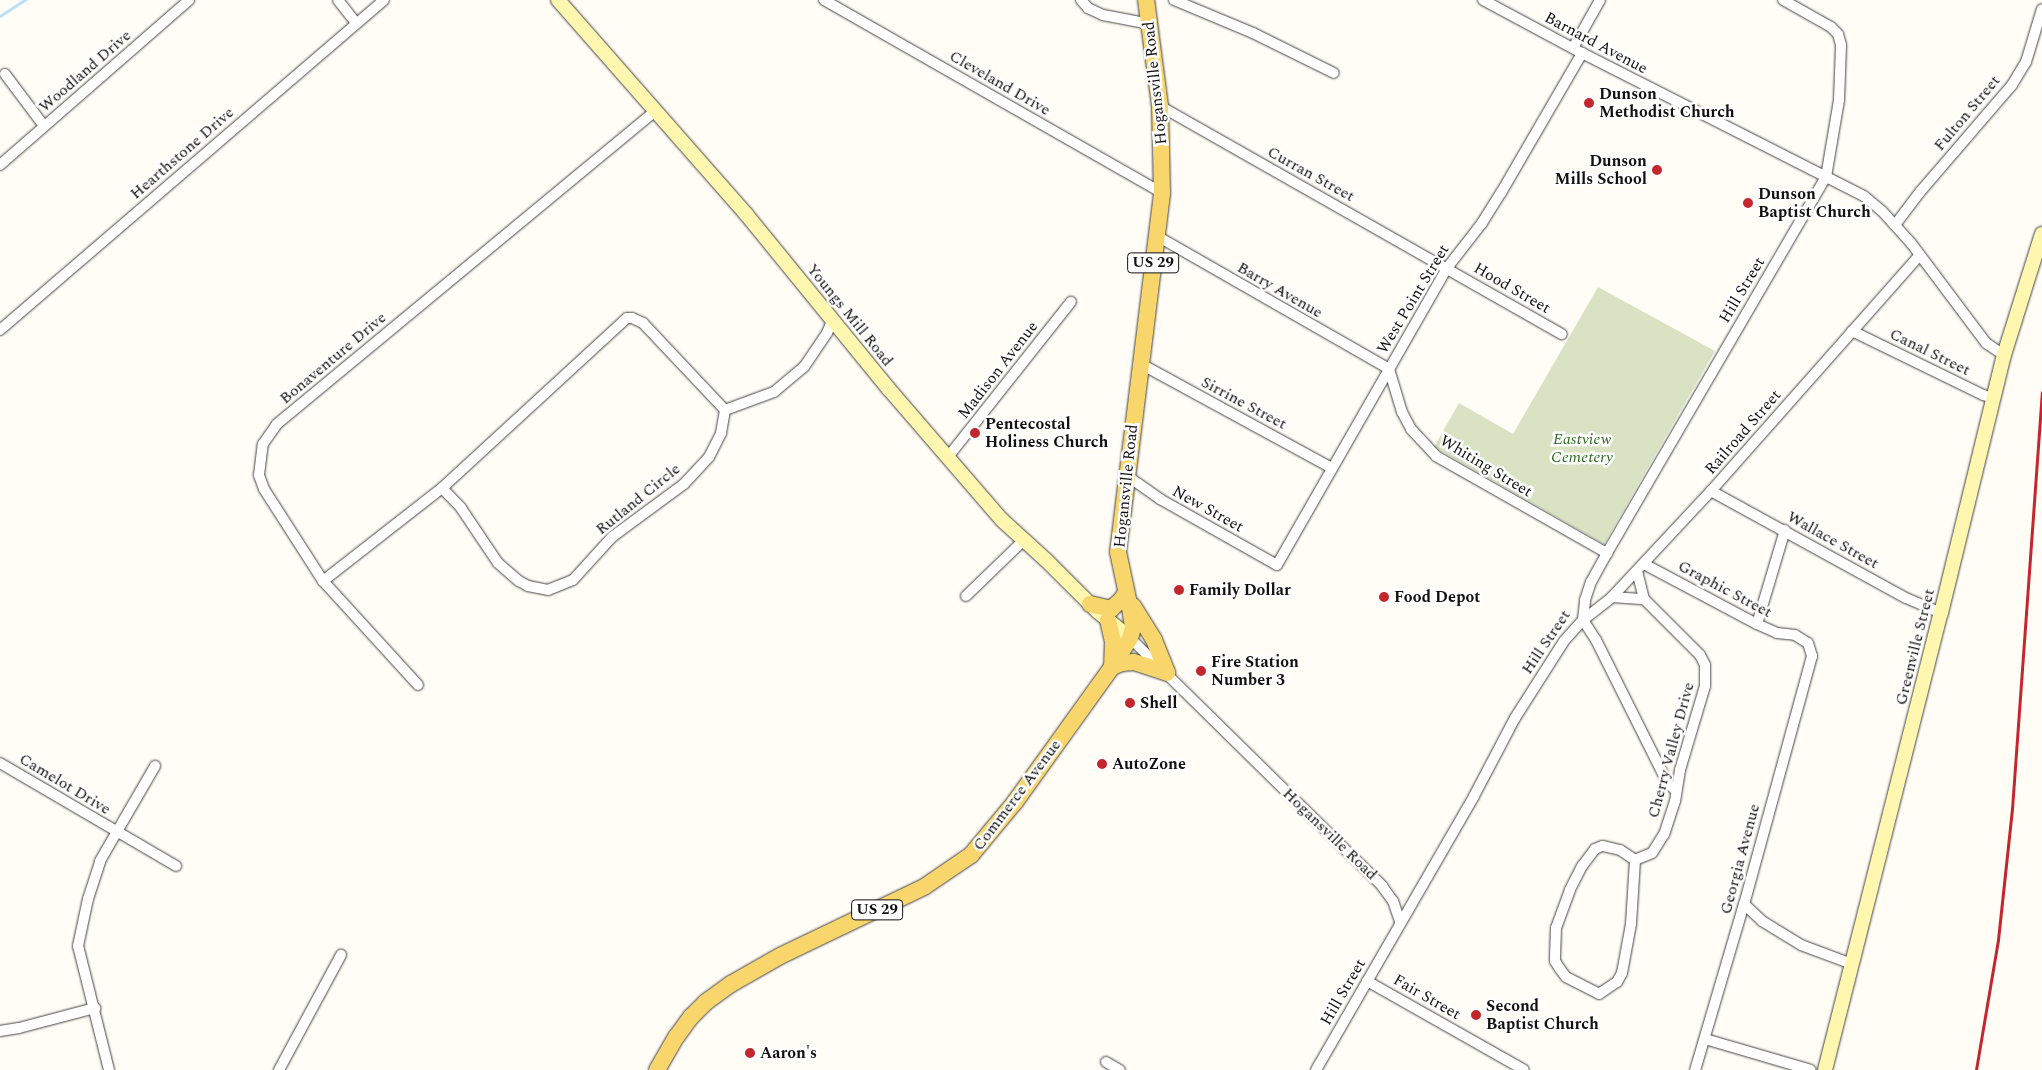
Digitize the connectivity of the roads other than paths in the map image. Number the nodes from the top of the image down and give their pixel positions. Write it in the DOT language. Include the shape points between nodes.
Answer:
graph roads {
  1 [pos="189,0"];
  2 [pos="338,0"];
  3 [pos="384,0"];
  4 [pos="558,0"];
  5 [pos="824,0"];
  6 [pos="1081,0"];
  7 [pos="1146,0"];
  8 [pos="1174,0"];
  9 [pos="1483,0"];
  10 [pos="1600,0"];
  11 [pos="1783,0"];
  12 [pos="2042,9"];
  13 [pos="356,23"];
  14 [pos="1150,24"];
  15 [pos="1577,51"];
  16 [pos="1334,73"];
  17 [pos="5,74"];
  18 [pos="1160,106"];
  19 [pos="656,111"];
  20 [pos="44,126"];
  21 [pos="0,165"];
  22 [pos="1826,177"];
  23 [pos="1162,193"];
  24 [pos="1895,225"];
  25 [pos="2042,234"];
  26 [pos="1157,236"];
  27 [pos="1919,256"];
  28 [pos="1447,268"];
  29 [pos="1071,302"];
  30 [pos="832,321"];
  31 [pos="0,330"];
  32 [pos="1852,331"];
  33 [pos="1562,334"];
  34 [pos="2004,355"];
  35 [pos="1140,364"];
  36 [pos="1389,369"];
  37 [pos="1994,398"];
  38 [pos="725,410"];
  39 [pos="948,457"];
  40 [pos="1332,468"];
  41 [pos="1126,475"];
  42 [pos="442,488"];
  43 [pos="1711,491"];
  44 [pos="1785,530"];
  45 [pos="1024,540"];
  46 [pos="1607,553"];
  47 [pos="1277,565"];
  48 [pos="1640,568"];
  49 [pos="323,581"];
  50 [pos="1126,592"];
  51 [pos="966,596"];
  52 [pos="1612,598"];
  53 [pos="1644,599"];
  54 [pos="1090,604"];
  55 [pos="1941,613"];
  56 [pos="1108,620"];
  57 [pos="1583,620"];
  58 [pos="1757,624"];
  59 [pos="1130,638"];
  60 [pos="1812,656"];
  61 [pos="1112,667"];
  62 [pos="1167,673"];
  63 [pos="418,685"];
  64 [pos="0,762"];
  65 [pos="155,766"];
  66 [pos="1676,791"];
  67 [pos="116,831"];
  68 [pos="1635,860"];
  69 [pos="176,866"];
  70 [pos="1744,904"];
  71 [pos="1400,921"];
  72 [pos="342,955"];
  73 [pos="1852,964"];
  74 [pos="1368,980"];
  75 [pos="95,1008"];
  76 [pos="0,1031"];
  77 [pos="1705,1040"];
  78 [pos="1106,1062"];
  79 [pos="109,1070"];
  80 [pos="279,1070"];
  81 [pos="657,1070"];
  82 [pos="1120,1070"];
  83 [pos="1316,1070"];
  84 [pos="1524,1070"];
  85 [pos="1695,1070"];
  86 [pos="1810,1070"];
  87 [pos="1825,1070"];
  1 -- 20 [label="street, Woodland Drive"];
  2 -- 13 [label="street"];
  3 -- 13 [label="street, Hearthstone Drive"];
  4 -- 19 [label="street, Youngs Mill Road"];
  5 -- 23 [label="street, Cleveland Drive"];
  6 -- 14 [label="street" via="1088,8 1103,15"];
  7 -- 14 [label="main road, Hogansville Road / US 29"];
  8 -- 16 [label="street" via="1253,33"];
  9 -- 15 [label="street, Barnard Avenue"];
  10 -- 15 [label="street, West Point Street"];
  11 -- 22 [label="street" via="1831,27 1838,34 1841,45 1839,100"];
  12 -- 24 [label="street, Fulton Street" via="2026,62 2012,84"];
  13 -- 31 [label="street, Hearthstone Drive"];
  14 -- 18 [label="main road, Hogansville Road / US 29"];
  15 -- 22 [label="street, Barnard Avenue"];
  15 -- 28 [label="street, West Point Street" via="1501,193"];
  17 -- 20 [label="street"];
  18 -- 23 [label="main road, Hogansville Road / US 29"];
  18 -- 28 [label="street, Curran Street"];
  19 -- 30 [label="street, Youngs Mill Road" via="746,214"];
  19 -- 49 [label="street, Bonaventure Drive" via="277,424 263,444 259,475 264,489"];
  20 -- 21 [label="street, Woodland Drive"];
  22 -- 24 [label="street, Barnard Avenue" via="1864,196"];
  22 -- 46 [label="street, Hill Street"];
  23 -- 26 [label="main road, Hogansville Road / US 29"];
  24 -- 27 [label="street, Barnard Avenue"];
  25 -- 34 [label="street, Greenville Street"];
  26 -- 35 [label="main road, Hogansville Road / US 29"];
  26 -- 36 [label="street, Barry Avenue"];
  27 -- 32 [label="street, Railroad Street"];
  27 -- 34 [label="street, Barnard Avenue" via="1986,343"];
  28 -- 33 [label="street, Hood Street"];
  28 -- 36 [label="street, West Point Street"];
  29 -- 39 [label="street, Madison Avenue"];
  30 -- 38 [label="street" via="812,356 774,392"];
  30 -- 39 [label="street, Youngs Mill Road"];
  32 -- 37 [label="street, Canal Street"];
  32 -- 43 [label="street, Railroad Street"];
  34 -- 37 [label="street, Greenville Street"];
  35 -- 40 [label="street, Sirrine Street"];
  35 -- 41 [label="main road, Hogansville Road / US 29"];
  36 -- 40 [label="street, West Point Street"];
  36 -- 46 [label="street, Whiting Street" via="1411,430 1436,456"];
  37 -- 55 [label="street, Greenville Street"];
  38 -- 42 [label="street" via="643,323 627,318"];
  38 -- 42 [label="street, Rutland Circle" via="721,433 709,457 684,484 612,537 573,580 548,590 528,586 498,563 461,508"];
  39 -- 45 [label="street, Youngs Mill Road" via="1002,520"];
  40 -- 47 [label="street, West Point Street"];
  41 -- 47 [label="street, New Street" via="1161,499"];
  41 -- 50 [label="main road, Hogansville Road / US 29" via="1118,552"];
  42 -- 49 [label="street"];
  43 -- 44 [label="street, Wallace Street"];
  43 -- 48 [label="street, Railroad Street"];
  44 -- 55 [label="street, Wallace Street" via="1906,598"];
  44 -- 58 [label="street"];
  45 -- 51 [label="street"];
  45 -- 54 [label="street, Youngs Mill Road"];
  46 -- 57 [label="street, Hill Street" via="1591,582"];
  48 -- 52 [label="street, Railroad Street"];
  48 -- 53 [label="street"];
  48 -- 58 [label="street, Graphic Street"];
  49 -- 63 [label="street, Bonaventure Drive"];
  50 -- 54 [label="main road" via="1111,609"];
  50 -- 59 [label="main road, Hogansville Road / US 29" via="1133,628"];
  50 -- 62 [label="main road" via="1154,640"];
  52 -- 53 [label="street"];
  52 -- 57 [label="street, Railroad Street"];
  53 -- 66 [label="street, Cherry Valley Drive" via="1693,647 1705,665 1705,686"];
  54 -- 56 [label="street, Youngs Mill Road"];
  55 -- 73 [label="street, Greenville Street"];
  56 -- 59 [label="street, Youngs Mill Road"];
  56 -- 61 [label="main road" via="1113,641"];
  57 -- 66 [label="street" via="1667,782"];
  57 -- 71 [label="street, Hill Street" via="1546,667"];
  58 -- 60 [label="street, Graphic Street" via="1777,633 1795,635 1808,643"];
  59 -- 61 [label="main road, Commerce Avenue / US 29"];
  59 -- 62 [label="street, Hogansville Road"];
  60 -- 70 [label="street, Georgia Avenue"];
  61 -- 62 [label="main road" via="1134,662"];
  61 -- 81 [label="main road, Commerce Avenue / US 29" via="1010,809 971,855 924,887 780,956 731,984 691,1017"];
  62 -- 71 [label="street, Hogansville Road" via="1382,886 1393,901"];
  64 -- 67 [label="street, Camelot Drive"];
  65 -- 67 [label="street"];
  66 -- 68 [label="street, Cherry Valley Drive" via="1664,834 1652,853"];
  67 -- 69 [label="street, Camelot Drive"];
  67 -- 75 [label="street" via="100,861 78,946"];
  68 -- 68 [label="street" via="1631,924 1622,973 1617,982 1599,994 1566,977 1560,969 1555,961 1556,928 1578,874 1595,849 1602,846 1620,850"];
  70 -- 73 [label="street" via="1762,921 1801,945"];
  70 -- 77 [label="street, Georgia Avenue"];
  71 -- 74 [label="street, Hill Street"];
  72 -- 80 [label="street"];
  73 -- 87 [label="street, Greenville Street"];
  74 -- 83 [label="street, Hill Street"];
  74 -- 84 [label="street, Fair Street"];
  75 -- 76 [label="street"];
  75 -- 79 [label="street"];
  77 -- 85 [label="street, Georgia Avenue"];
  77 -- 86 [label="street"];
  78 -- 82 [label="street"];
}
